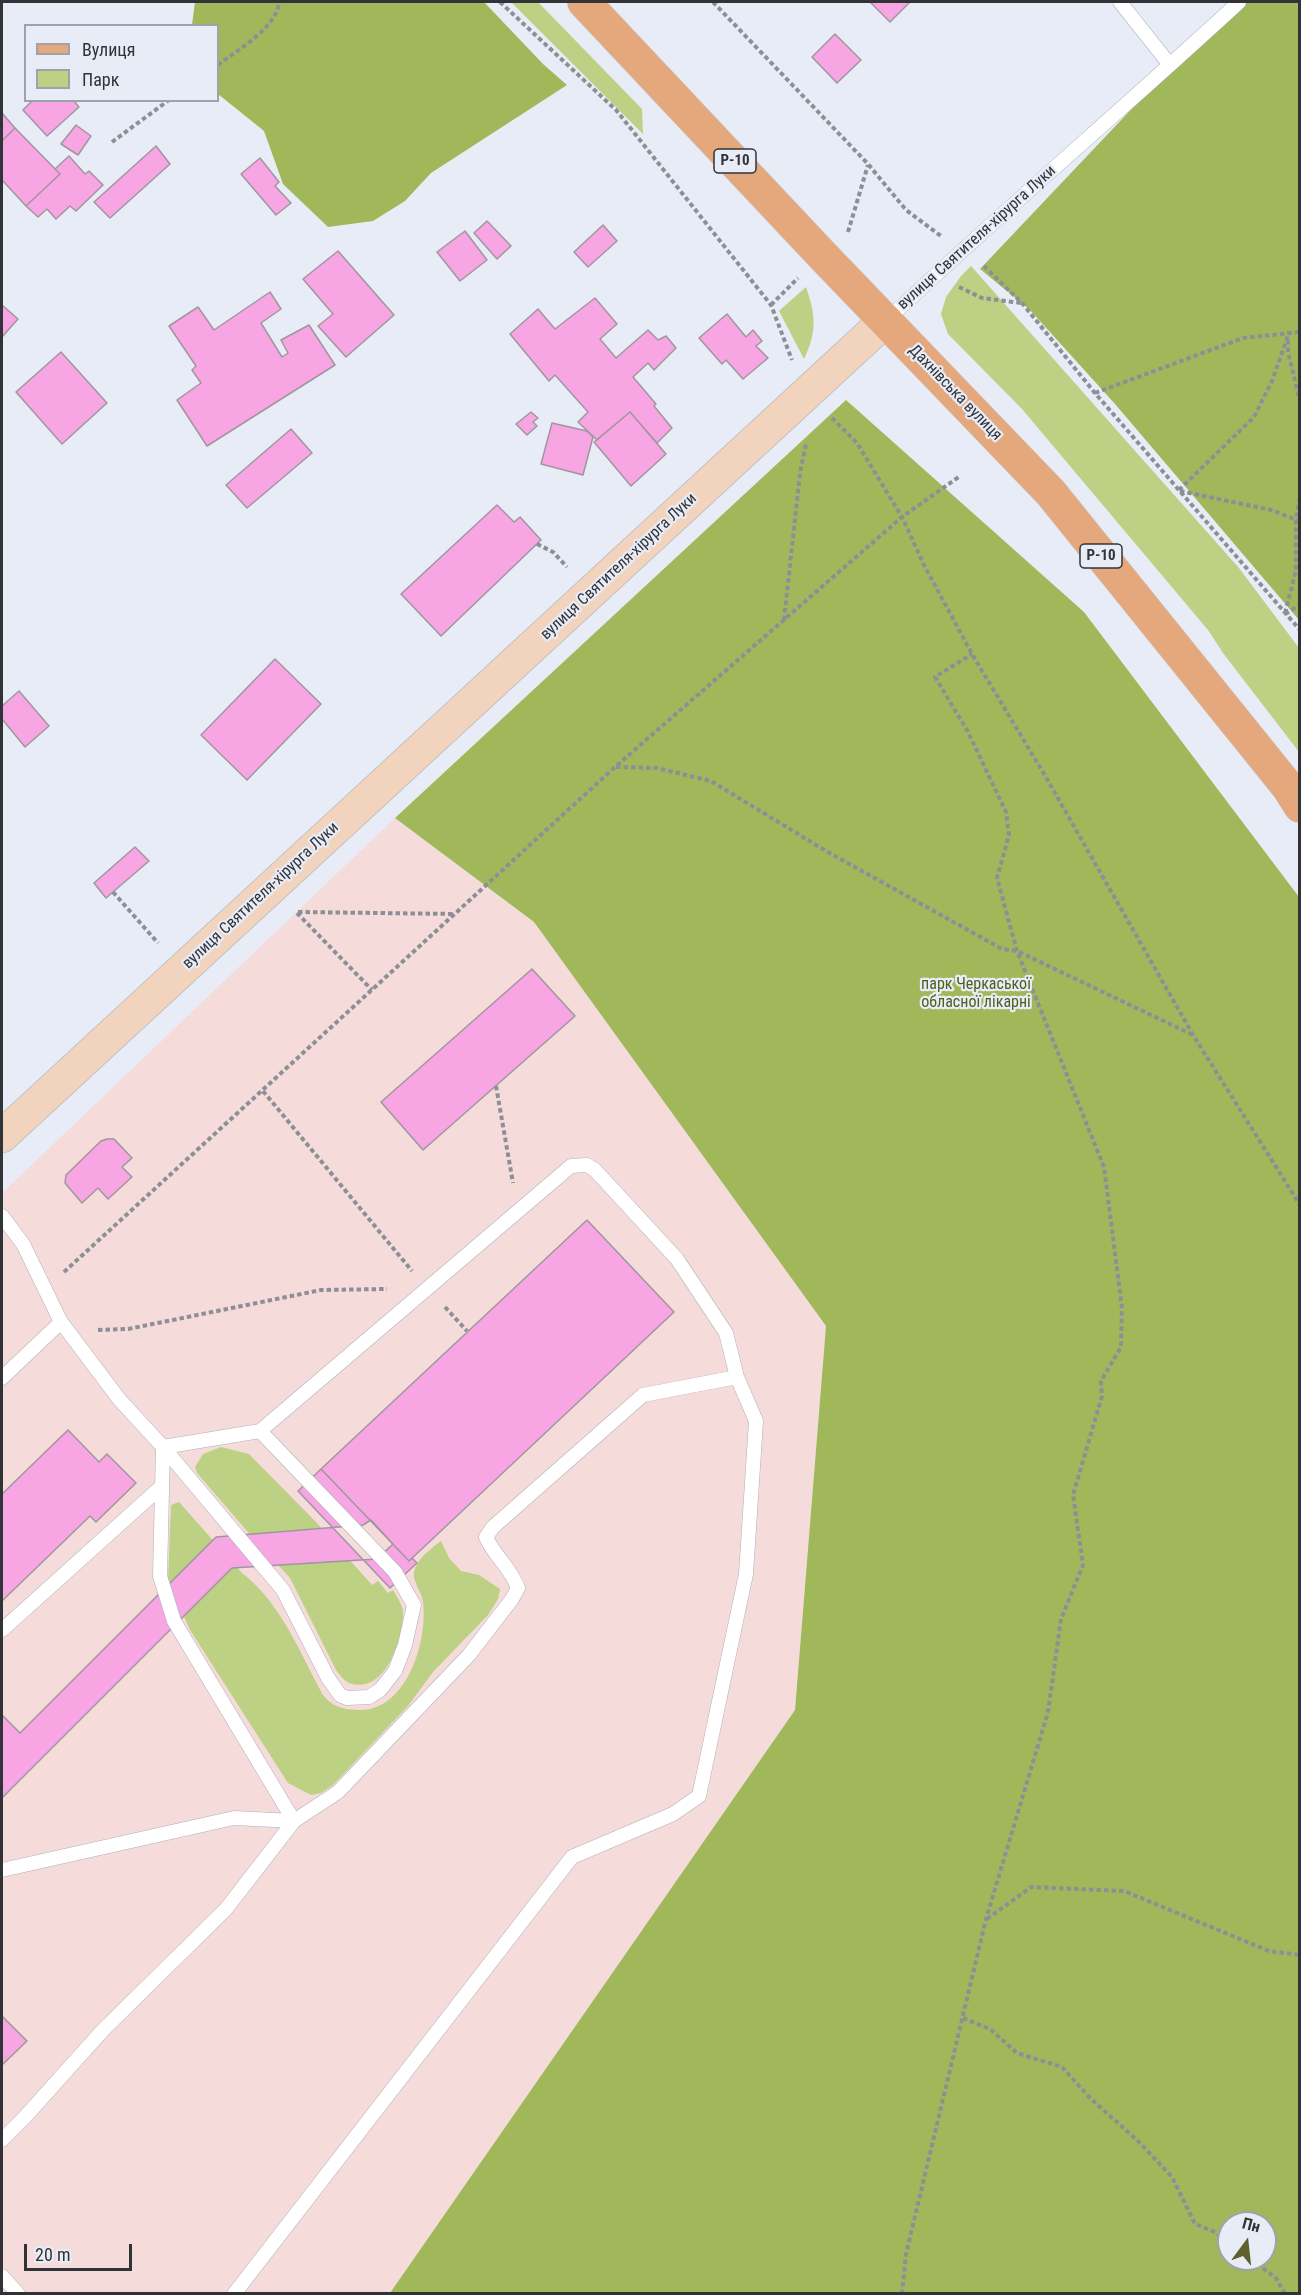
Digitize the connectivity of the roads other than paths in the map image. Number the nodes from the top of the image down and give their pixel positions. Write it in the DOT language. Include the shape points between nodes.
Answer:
graph roads {
  1 [pos="584,2"];
  2 [pos="1120,2"];
  3 [pos="1239,2"];
  4 [pos="1170,65"];
  5 [pos="886,320"];
  6 [pos="1299,807"];
  7 [pos="2,1136"];
  8 [pos="2,1216"];
  9 [pos="61,1322"];
  10 [pos="2,1377"];
  11 [pos="737,1377"];
  12 [pos="260,1431"];
  13 [pos="163,1447"];
  14 [pos="162,1486"];
  15 [pos="2,1630"];
  16 [pos="294,1821"];
  17 [pos="2,1870"];
  18 [pos="2,2140"];
  19 [pos="2,2276"];
  20 [pos="18,2294"];
  21 [pos="234,2294"];
  1 -- 5 [label="main road, Дахнівська вулиця / Р-10"];
  2 -- 4 [label="lane"];
  3 -- 4 [label="lane, вулиця Святителя-хірурга Луки"];
  4 -- 5 [label="lane, вулиця Святителя-хірурга Луки"];
  5 -- 6 [label="main road, Дахнівська вулиця / Р-10" via="1051,493 1288,787"];
  5 -- 7 [label="street, вулиця Святителя-хірурга Луки"];
  8 -- 9 [label="lane" via="23,1244"];
  9 -- 10 [label="lane"];
  9 -- 13 [label="lane" via="119,1399"];
  11 -- 12 [label="lane" via="726,1333 678,1259 595,1170 587,1165 571,1166"];
  11 -- 16 [label="lane" via="643,1395 493,1527 486,1537 491,1550 513,1575 518,1588 512,1599 469,1655 338,1792"];
  11 -- 21 [label="lane" via="756,1421 746,1574 699,1796 673,1814 572,1857"];
  12 -- 13 [label="lane"];
  12 -- 13 [label="lane" via="395,1572 414,1605 395,1671 369,1697 340,1695 327,1678 283,1590"];
  13 -- 14 [label="lane"];
  14 -- 15 [label="lane"];
  14 -- 16 [label="lane" via="160,1576 174,1621"];
  16 -- 17 [label="lane" via="234,1818"];
  16 -- 18 [label="lane" via="226,1909 104,2030"];
  19 -- 20 [label="lane"];
}
